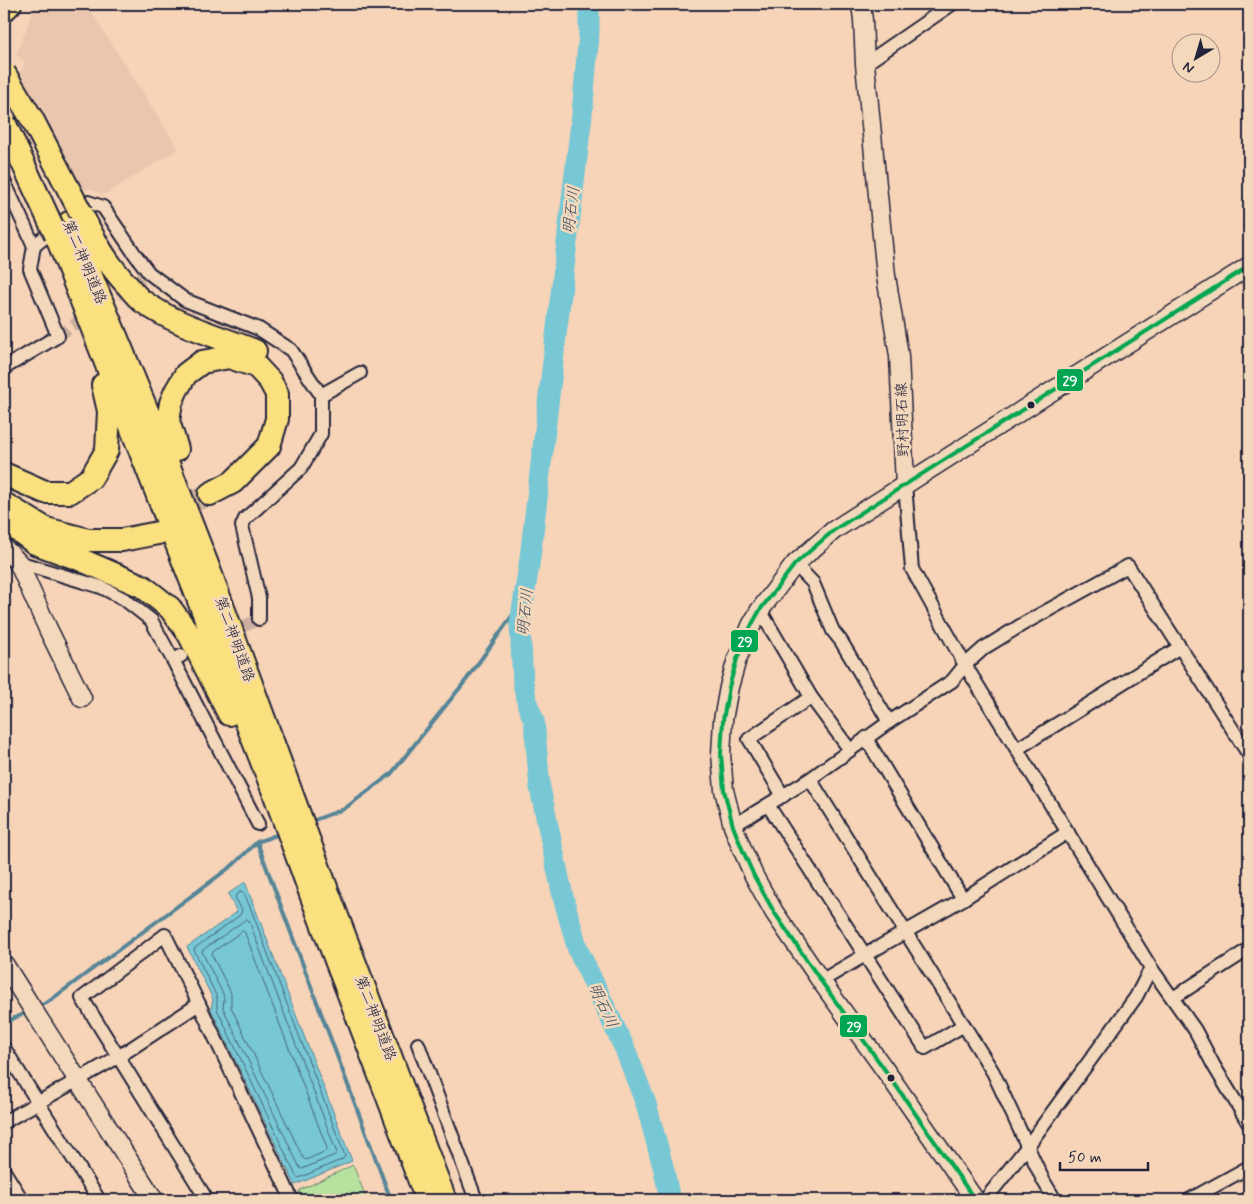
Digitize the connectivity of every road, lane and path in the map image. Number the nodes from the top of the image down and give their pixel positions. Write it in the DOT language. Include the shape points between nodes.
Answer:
graph roads {
  1 [pos="10,4"];
  2 [pos="860,4"];
  3 [pos="952,4"];
  4 [pos="4,10"];
  5 [pos="865,64"];
  6 [pos="4,73"];
  7 [pos="4,85"];
  8 [pos="4,122"];
  9 [pos="4,181"];
  10 [pos="69,224"];
  11 [pos="34,246"];
  12 [pos="1249,266"];
  13 [pos="102,352"];
  14 [pos="4,368"];
  15 [pos="360,373"];
  16 [pos="321,394"];
  17 [pos="4,474"];
  18 [pos="905,484"];
  19 [pos="4,489"];
  20 [pos="4,504"];
  21 [pos="4,520"];
  22 [pos="4,548"];
  23 [pos="18,562"];
  24 [pos="795,564"];
  25 [pos="208,567"];
  26 [pos="760,610"];
  27 [pos="259,619"];
  28 [pos="1180,647"];
  29 [pos="965,665"];
  30 [pos="811,697"];
  31 [pos="82,698"];
  32 [pos="889,722"];
  33 [pos="866,738"];
  34 [pos="1017,749"];
  35 [pos="850,750"];
  36 [pos="1249,755"];
  37 [pos="810,779"];
  38 [pos="277,794"];
  39 [pos="783,796"];
  40 [pos="768,805"];
  41 [pos="258,824"];
  42 [pos="733,826"];
  43 [pos="1068,832"];
  44 [pos="320,894"];
  45 [pos="963,899"];
  46 [pos="906,932"];
  47 [pos="1249,949"];
  48 [pos="864,955"];
  49 [pos="4,964"];
  50 [pos="1151,968"];
  51 [pos="821,980"];
  52 [pos="1173,998"];
  53 [pos="199,1004"];
  54 [pos="964,1025"];
  55 [pos="418,1044"];
  56 [pos="4,1048"];
  57 [pos="118,1058"];
  58 [pos="78,1080"];
  59 [pos="38,1102"];
  60 [pos="4,1122"];
  61 [pos="1249,1124"];
  62 [pos="1027,1147"];
  63 [pos="1249,1167"];
  64 [pos="4,1171"];
  65 [pos="22,1200"];
  66 [pos="99,1200"];
  67 [pos="154,1200"];
  68 [pos="207,1200"];
  69 [pos="292,1200"];
  70 [pos="427,1200"];
  71 [pos="445,1200"];
  72 [pos="476,1200"];
  73 [pos="975,1200"];
  74 [pos="986,1200"];
  75 [pos="1055,1200"];
  76 [pos="1189,1200"];
  1 -- 4 [label="highway"];
  2 -- 5 [label="main road, 野村明石線"];
  3 -- 5 [label="street"];
  5 -- 18 [label="main road, 野村明石線" via="886,276 899,356"];
  6 -- 10 [label="highway, bridge" via="32,119"];
  7 -- 10 [label="highway, 第二神明道路"];
  8 -- 10 [label="highway, 第二神明道路, bridge"];
  9 -- 11 [label="street"];
  10 -- 13 [label="highway, 第二神明道路"];
  10 -- 25 [label="highway, 第二神明道路"];
  10 -- 25 [label="highway" via="100,251 142,301 168,317 254,351 281,377 291,412 290,430 283,449 255,479 211,501 269,446 277,419 277,394 256,366 228,357 202,362 186,374 171,404 168,422 204,530"];
  11 -- 14 [label="street" via="30,269 58,336"];
  11 -- 16 [label="street" via="88,202 103,207 149,272 185,300 259,329 291,350"];
  12 -- 18 [label="main road"];
  13 -- 17 [label="highway" via="101,373 109,411 107,450 91,478 70,492 45,492"];
  13 -- 38 [label="highway, 第二神明道路"];
  15 -- 16 [label="street"];
  16 -- 27 [label="street" via="321,434 301,468 245,519 242,526 258,598"];
  18 -- 24 [label="main road" via="834,530"];
  18 -- 29 [label="street" via="912,569"];
  19 -- 20 [label="highway" via="48,516 76,525 155,526 122,540 88,540 46,529"];
  21 -- 38 [label="highway" via="35,543 142,586 170,608 189,634 229,713 246,757"];
  22 -- 23 [label="main road"];
  23 -- 31 [label="main road"];
  23 -- 41 [label="street" via="101,587 124,599 151,620 177,658"];
  24 -- 26 [label="main road"];
  24 -- 32 [label="street" via="813,583 833,631"];
  25 -- 38 [label="highway, 第二神明道路"];
  26 -- 30 [label="street"];
  26 -- 42 [label="main road" via="737,660 723,720 724,790"];
  28 -- 29 [label="street" via="1128,566 1023,624 984,648"];
  28 -- 34 [label="street"];
  28 -- 36 [label="street"];
  29 -- 32 [label="street" via="952,681"];
  29 -- 34 [label="street"];
  30 -- 35 [label="street"];
  30 -- 39 [label="street" via="749,739"];
  32 -- 33 [label="street"];
  33 -- 35 [label="street"];
  33 -- 45 [label="street"];
  34 -- 43 [label="street"];
  35 -- 37 [label="street"];
  37 -- 39 [label="street"];
  37 -- 46 [label="street"];
  38 -- 44 [label="highway, 第二神明道路"];
  38 -- 44 [label="highway, 第二神明道路" via="303,872"];
  39 -- 40 [label="street"];
  40 -- 42 [label="street"];
  40 -- 48 [label="street"];
  42 -- 51 [label="main road" via="754,876 774,912"];
  43 -- 45 [label="street"];
  43 -- 50 [label="street"];
  44 -- 70 [label="highway, 第二神明道路"];
  44 -- 71 [label="highway, 第二神明道路"];
  45 -- 46 [label="street"];
  46 -- 48 [label="street"];
  46 -- 54 [label="street"];
  47 -- 52 [label="street"];
  48 -- 51 [label="street"];
  48 -- 54 [label="street" via="925,1048"];
  49 -- 58 [label="main road"];
  50 -- 52 [label="street"];
  50 -- 62 [label="street" via="1136,997"];
  51 -- 73 [label="main road"];
  52 -- 61 [label="street"];
  53 -- 57 [label="street"];
  53 -- 57 [label="street" via="165,936 82,998"];
  53 -- 69 [label="street"];
  54 -- 62 [label="street" via="993,1072"];
  55 -- 72 [label="street"];
  56 -- 59 [label="street"];
  57 -- 58 [label="street"];
  57 -- 68 [label="street"];
  58 -- 59 [label="street"];
  58 -- 67 [label="main road"];
  59 -- 60 [label="street"];
  59 -- 66 [label="street"];
  62 -- 74 [label="street"];
  62 -- 75 [label="street"];
  63 -- 76 [label="street"];
  64 -- 65 [label="street"];
}
